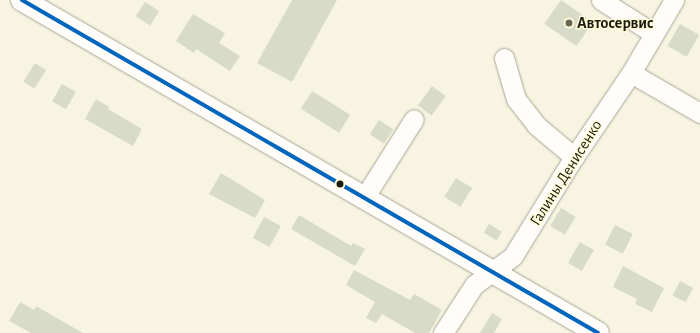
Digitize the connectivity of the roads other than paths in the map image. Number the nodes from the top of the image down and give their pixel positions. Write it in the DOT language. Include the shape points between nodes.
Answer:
graph roads {
  1 [pos="22,0"];
  2 [pos="601,0"];
  3 [pos="674,0"];
  4 [pos="652,33"];
  5 [pos="504,58"];
  6 [pos="631,73"];
  7 [pos="700,113"];
  8 [pos="414,119"];
  9 [pos="574,157"];
  10 [pos="364,198"];
  11 [pos="492,272"];
  12 [pos="443,333"];
  13 [pos="598,333"];
  1 -- 10 [label="highway"];
  2 -- 4 [label="street"];
  3 -- 4 [label="street, Галины Денисенко"];
  4 -- 6 [label="street, Галины Денисенко"];
  5 -- 9 [label="street" via="516,99 536,125"];
  6 -- 7 [label="street"];
  6 -- 9 [label="street, Галины Денисенко"];
  8 -- 10 [label="street"];
  9 -- 11 [label="street, Галины Денисенко" via="513,256"];
  10 -- 11 [label="highway"];
  11 -- 12 [label="street, Галины Денисенко" via="474,285"];
  11 -- 13 [label="highway"];
}
